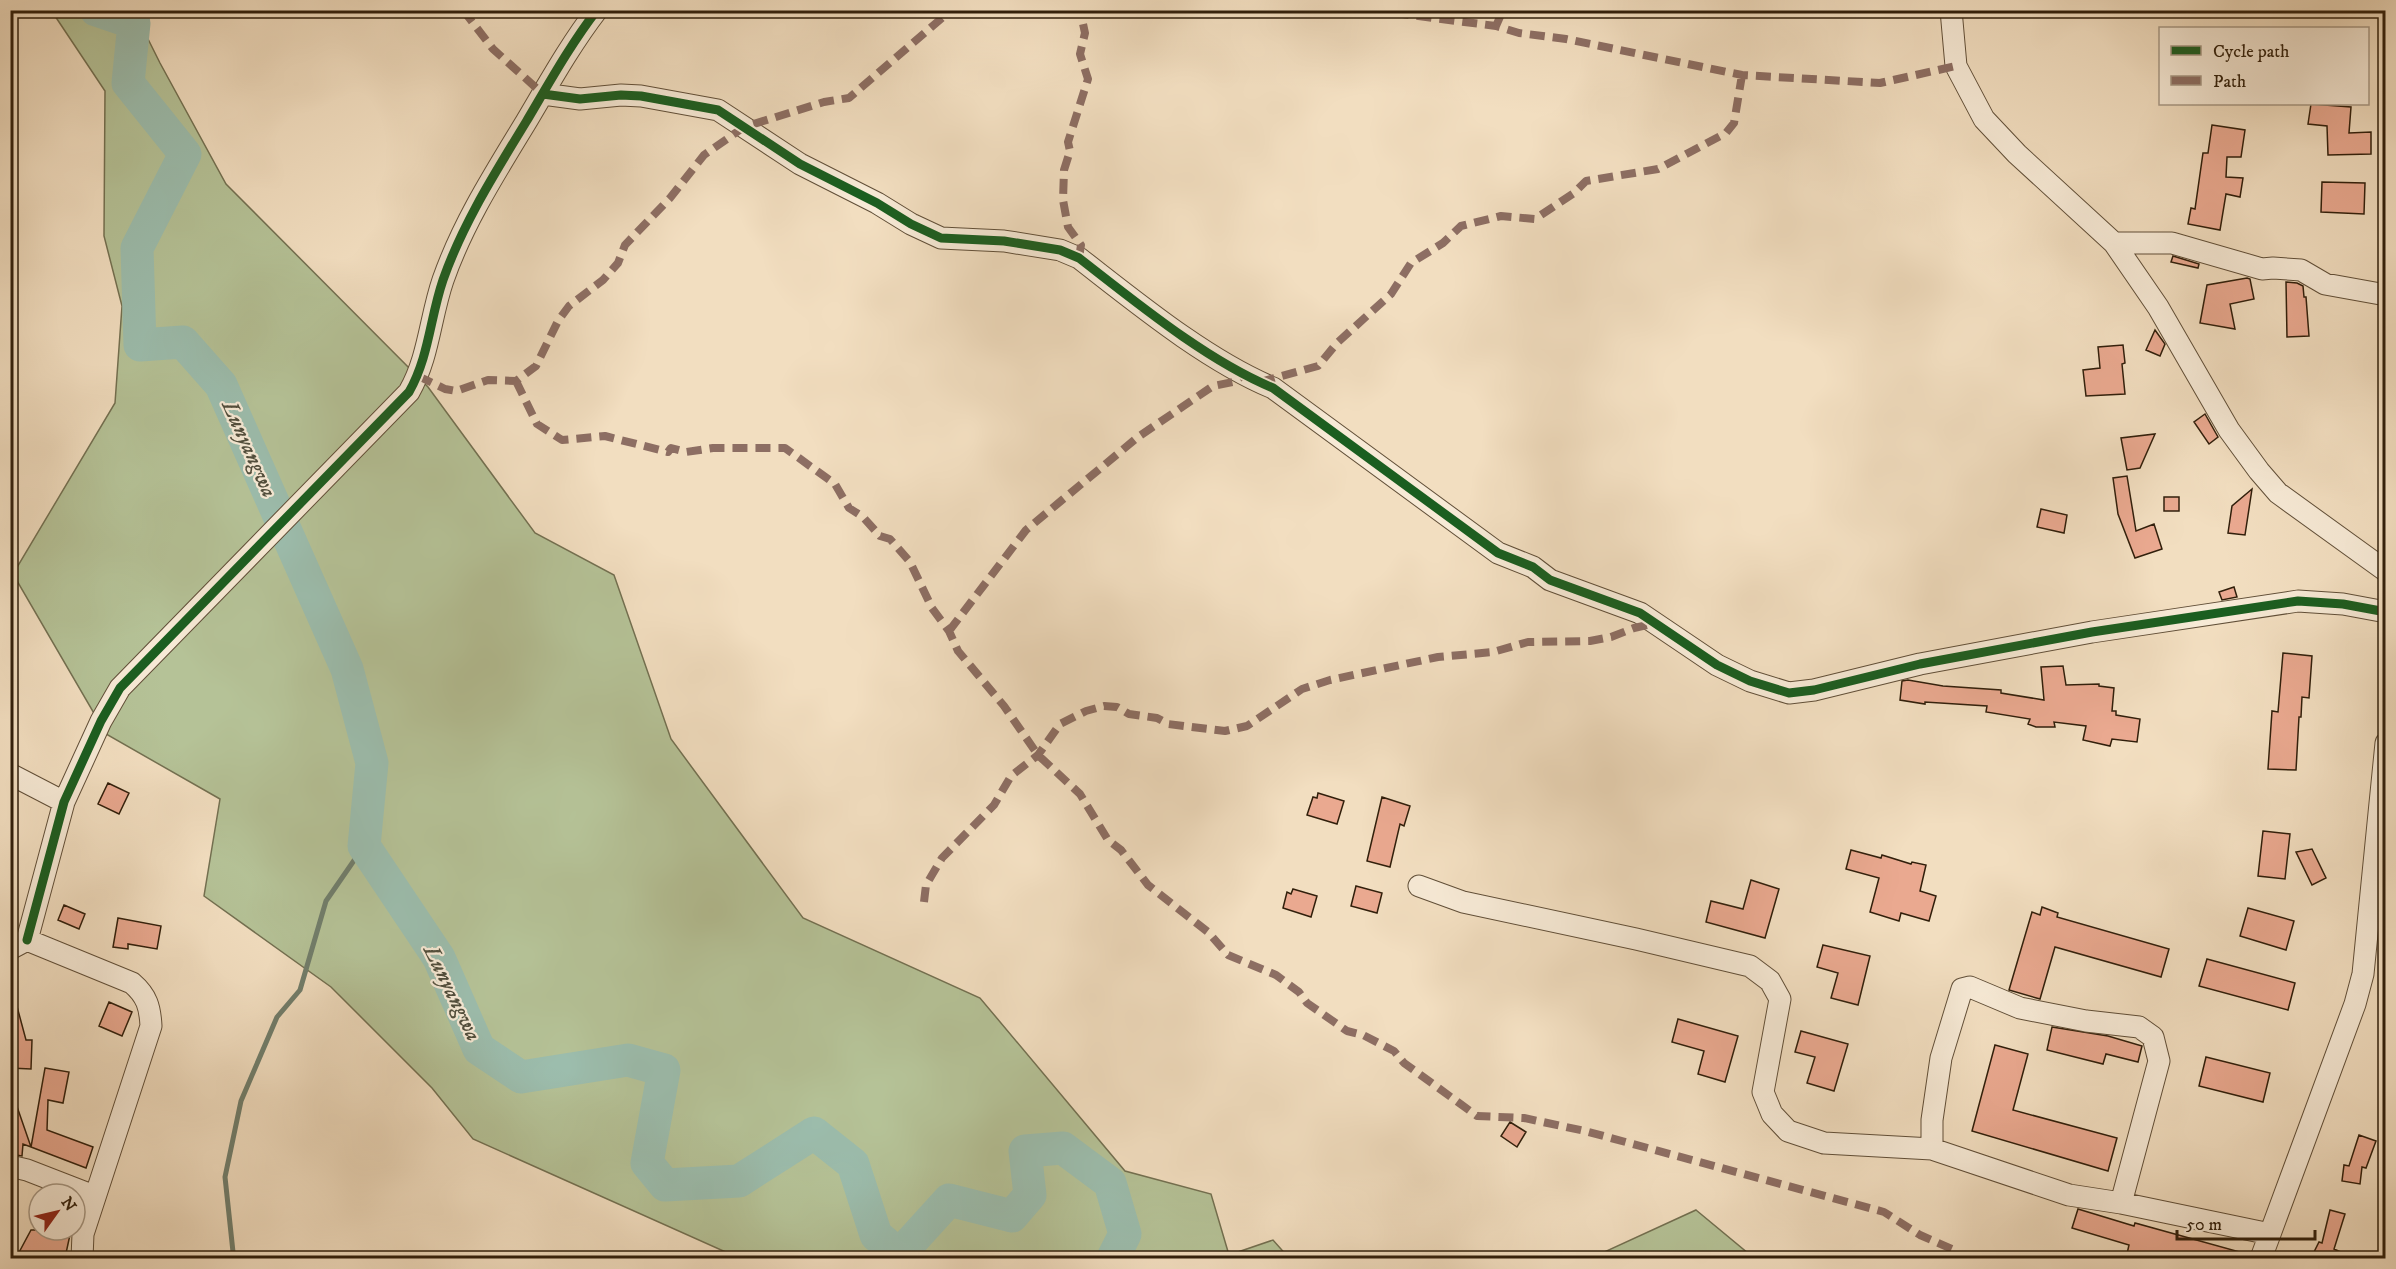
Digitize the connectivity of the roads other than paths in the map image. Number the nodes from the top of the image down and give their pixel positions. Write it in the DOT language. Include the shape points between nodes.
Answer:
graph roads {
  1 [pos="597,10"];
  2 [pos="1951,10"];
  3 [pos="543,94"];
  4 [pos="2114,243"];
  5 [pos="2385,295"];
  6 [pos="2385,571"];
  7 [pos="2385,612"];
  8 [pos="2385,743"];
  9 [pos="10,774"];
  10 [pos="64,802"];
  11 [pos="1419,886"];
  12 [pos="19,944"];
  13 [pos="1932,1149"];
  14 [pos="10,1167"];
  15 [pos="94,1196"];
  16 [pos="2121,1203"];
  17 [pos="2270,1234"];
  18 [pos="82,1258"];
  19 [pos="2261,1258"];
  1 -- 3 [label="street"];
  2 -- 4 [label="street" via="1956,66 1984,119"];
  3 -- 7 [label="street" via="580,99 641,96 718,110 800,165 941,238 1004,241 1060,250 1079,258 1205,351 1274,388 1498,553 1533,567 1550,580 1640,613 1717,665 1789,693 2092,632 2298,600"];
  3 -- 10 [label="street" via="464,229 443,280 428,346 409,393 120,688 100,721"];
  4 -- 5 [label="street" via="2172,243 2262,269 2301,270 2325,284"];
  4 -- 6 [label="street" via="2163,315 2229,430 2259,471 2278,493"];
  8 -- 17 [label="street" via="2363,974"];
  9 -- 10 [label="street"];
  10 -- 12 [label="street"];
  11 -- 13 [label="street" via="1463,902 1750,966 1770,981 1780,999 1763,1092 1772,1114 1788,1131 1824,1143"];
  12 -- 15 [label="street" via="132,983 150,1006 151,1026"];
  13 -- 16 [label="street" via="2069,1195"];
  13 -- 16 [label="street" via="1941,1059 1962,989 1970,987 2020,1008 2139,1027 2153,1037 2159,1061"];
  14 -- 15 [label="street"];
  15 -- 18 [label="street" via="83,1234"];
  16 -- 17 [label="street"];
  17 -- 19 [label="street"];
}
